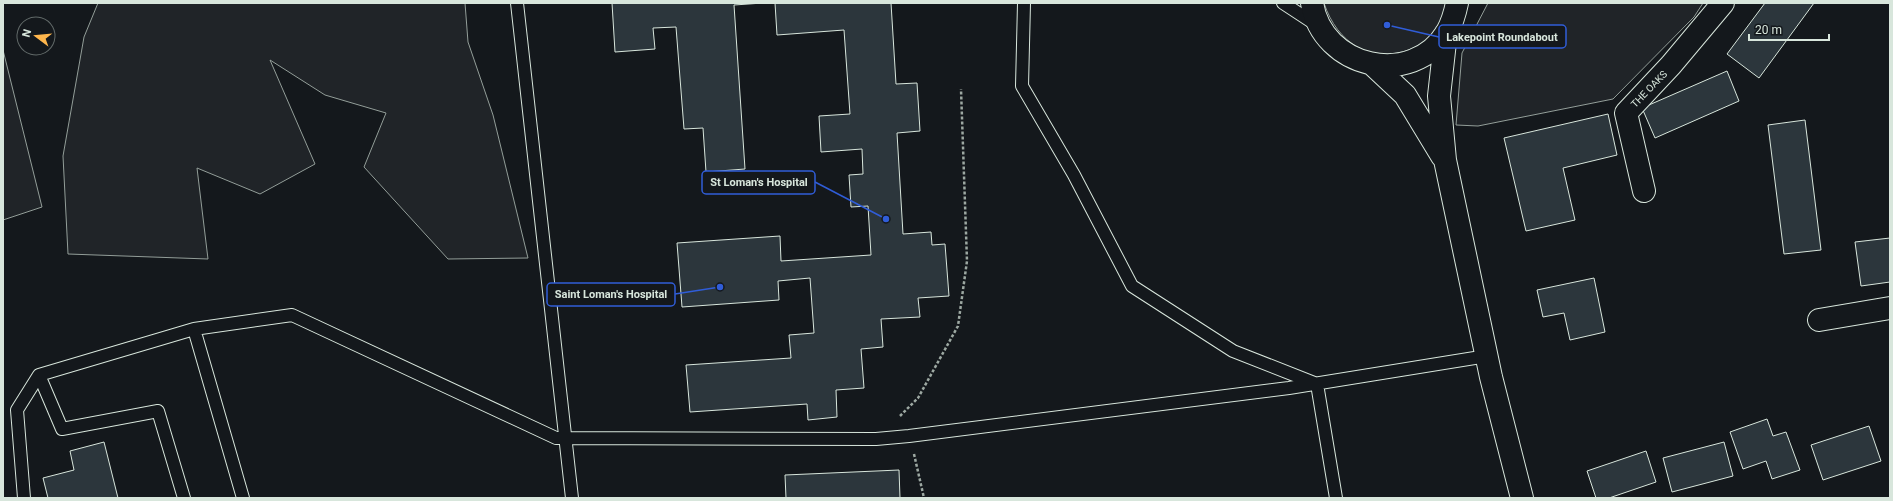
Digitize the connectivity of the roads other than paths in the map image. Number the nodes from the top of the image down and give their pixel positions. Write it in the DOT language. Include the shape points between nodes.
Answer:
graph roads {
  1 [pos="517,3"];
  2 [pos="1024,3"];
  3 [pos="1283,3"];
  4 [pos="1312,3"];
  5 [pos="1457,3"];
  6 [pos="1723,3"];
  7 [pos="1320,28"];
  8 [pos="1446,33"];
  9 [pos="1373,65"];
  10 [pos="1445,160"];
  11 [pos="1644,191"];
  12 [pos="1890,308"];
  13 [pos="1819,320"];
  14 [pos="194,329"];
  15 [pos="1487,356"];
  16 [pos="40,375"];
  17 [pos="1317,384"];
  18 [pos="564,438"];
  19 [pos="24,498"];
  20 [pos="184,498"];
  21 [pos="243,498"];
  22 [pos="572,498"];
  23 [pos="1336,498"];
  24 [pos="1522,498"];
  1 -- 18 [label="lane"];
  2 -- 17 [label="lane" via="1022,86 1074,175 1132,286 1233,350"];
  3 -- 7 [label="lane"];
  4 -- 7 [label="street"];
  5 -- 8 [label="street" via="1454,18"];
  6 -- 11 [label="street, THE OAKS" via="1671,65 1626,113"];
  7 -- 9 [label="street" via="1330,42 1342,52"];
  8 -- 9 [label="street" via="1422,56 1390,66"];
  8 -- 10 [label="street" via="1438,96"];
  9 -- 10 [label="street" via="1405,95"];
  10 -- 15 [label="street"];
  12 -- 13 [label="street"];
  14 -- 16 [label="lane"];
  14 -- 18 [label="lane" via="292,315 556,438"];
  14 -- 21 [label="lane"];
  15 -- 17 [label="lane"];
  15 -- 24 [label="street"];
  16 -- 19 [label="lane" via="17,410"];
  16 -- 20 [label="lane" via="62,429 158,411"];
  17 -- 18 [label="lane" via="876,439"];
  17 -- 23 [label="lane"];
  18 -- 22 [label="lane"];
}
